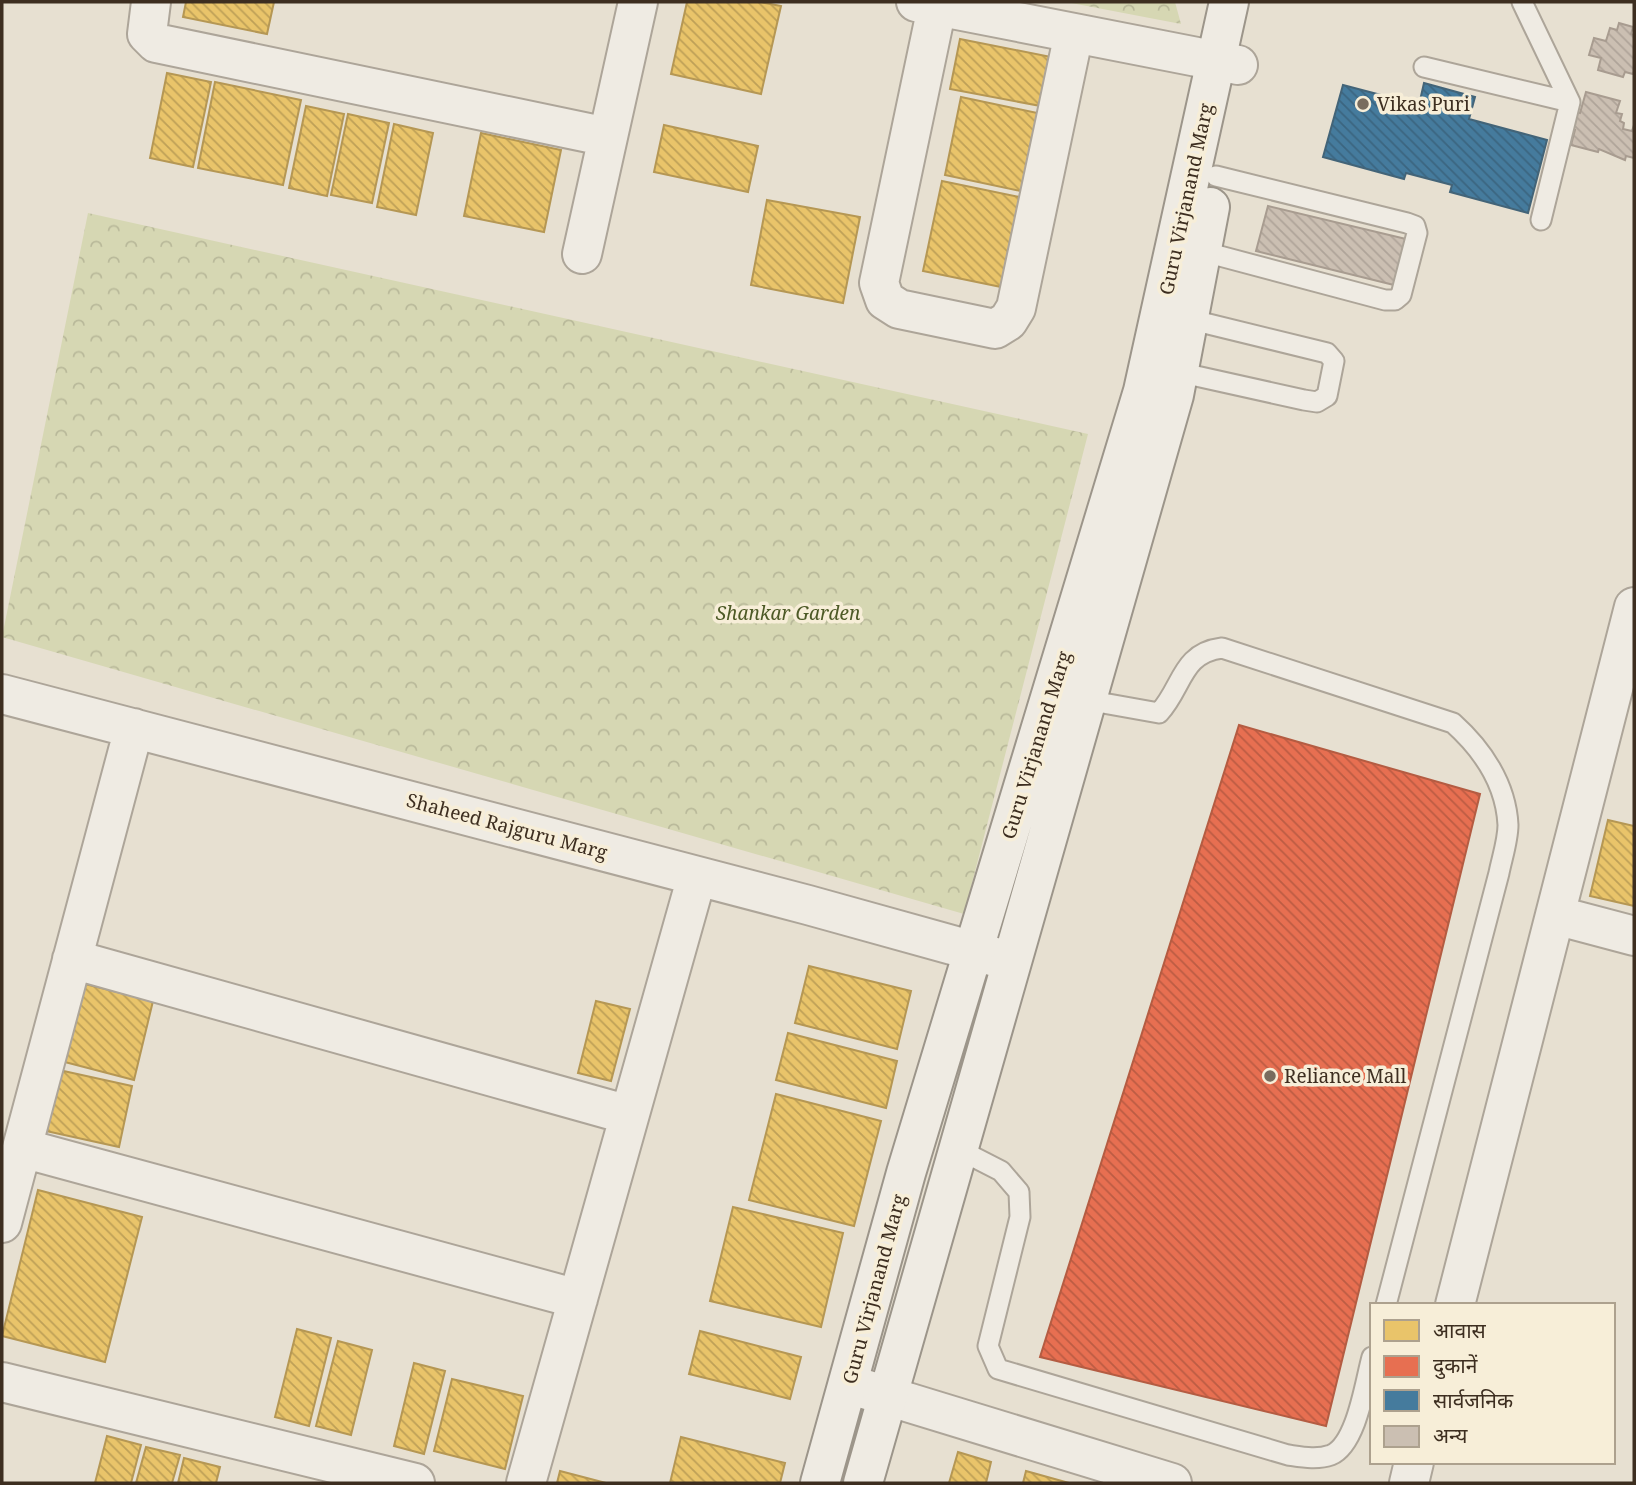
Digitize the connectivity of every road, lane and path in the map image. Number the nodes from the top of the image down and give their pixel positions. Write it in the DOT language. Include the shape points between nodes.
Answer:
graph roads {
  1 [pos="151,2"];
  2 [pos="638,2"];
  3 [pos="1229,2"];
  4 [pos="1250,2"];
  5 [pos="1522,2"];
  6 [pos="931,3"];
  7 [pos="1074,33"];
  8 [pos="1227,63"];
  9 [pos="1424,67"];
  10 [pos="1570,102"];
  11 [pos="608,137"];
  12 [pos="1216,176"];
  13 [pos="1541,220"];
  14 [pos="1201,251"];
  15 [pos="582,254"];
  16 [pos="1188,319"];
  17 [pos="1178,372"];
  18 [pos="1632,622"];
  19 [pos="2,694"];
  20 [pos="1086,700"];
  21 [pos="134,728"];
  22 [pos="697,876"];
  23 [pos="1555,915"];
  24 [pos="1634,936"];
  25 [pos="973,951"];
  26 [pos="72,959"];
  27 [pos="1012,962"];
  28 [pos="629,1115"];
  29 [pos="22,1148"];
  30 [pos="958,1149"];
  31 [pos="2,1223"];
  32 [pos="578,1299"];
  33 [pos="1387,1303"];
  34 [pos="1456,1303"];
  35 [pos="1370,1364"];
  36 [pos="2,1382"];
  37 [pos="848,1384"];
  38 [pos="888,1394"];
  39 [pos="1414,1464"];
  40 [pos="415,1483"];
  41 [pos="526,1483"];
  42 [pos="820,1483"];
  43 [pos="863,1483"];
  44 [pos="1172,1483"];
  45 [pos="1409,1483"];
  1 -- 11 [label="street" via="148,34 156,43"];
  2 -- 11 [label="street"];
  3 -- 8 [label="street, Guru Virjanand Marg"];
  4 -- 8 [label="street, Guru Virjanand Marg"];
  5 -- 10 [label="lane"];
  6 -- 7 [label="street"];
  6 -- 7 [label="street" via="879,284 885,300 899,309 995,330 1016,308"];
  7 -- 8 [label="street"];
  8 -- 12 [label="street, Guru Virjanand Marg"];
  8 -- 25 [label="street, Guru Virjanand Marg" via="1143,391"];
  9 -- 10 [label="lane"];
  10 -- 13 [label="lane"];
  11 -- 15 [label="street"];
  12 -- 14 [label="street, Guru Virjanand Marg"];
  12 -- 14 [label="lane" via="1407,223 1415,226 1417,233 1401,295 1395,300"];
  14 -- 16 [label="street, Guru Virjanand Marg"];
  16 -- 17 [label="street, Guru Virjanand Marg"];
  16 -- 17 [label="lane" via="1327,353 1334,360 1328,396 1317,402 1304,400"];
  17 -- 20 [label="street, Guru Virjanand Marg"];
  18 -- 23 [label="street"];
  19 -- 21 [label="street, Shaheed Rajguru Marg"];
  20 -- 27 [label="street, Guru Virjanand Marg"];
  20 -- 33 [label="lane" via="1159,713 1193,659 1204,650 1222,648 1453,723 1475,743 1495,774 1508,825 1499,873"];
  21 -- 22 [label="street, Shaheed Rajguru Marg"];
  21 -- 26 [label="street"];
  22 -- 25 [label="street, Shaheed Rajguru Marg"];
  22 -- 28 [label="street"];
  23 -- 24 [label="street"];
  23 -- 34 [label="street"];
  25 -- 27 [label="street, Shaheed Rajguru Marg"];
  25 -- 37 [label="street, Guru Virjanand Marg"];
  26 -- 28 [label="street"];
  26 -- 29 [label="street"];
  27 -- 30 [label="street, Guru Virjanand Marg"];
  28 -- 32 [label="street"];
  29 -- 31 [label="street"];
  29 -- 32 [label="street"];
  30 -- 35 [label="lane" via="1001,1171 1018,1192 1020,1217 988,1346 998,1369 1288,1455 1312,1458 1332,1455 1346,1442"];
  30 -- 38 [label="street, Guru Virjanand Marg"];
  32 -- 41 [label="street"];
  36 -- 40 [label="street"];
  37 -- 38 [label="street"];
  37 -- 42 [label="street, Guru Virjanand Marg"];
  38 -- 43 [label="street, Guru Virjanand Marg"];
  38 -- 44 [label="street"];
  39 -- 45 [label="street"];
}
